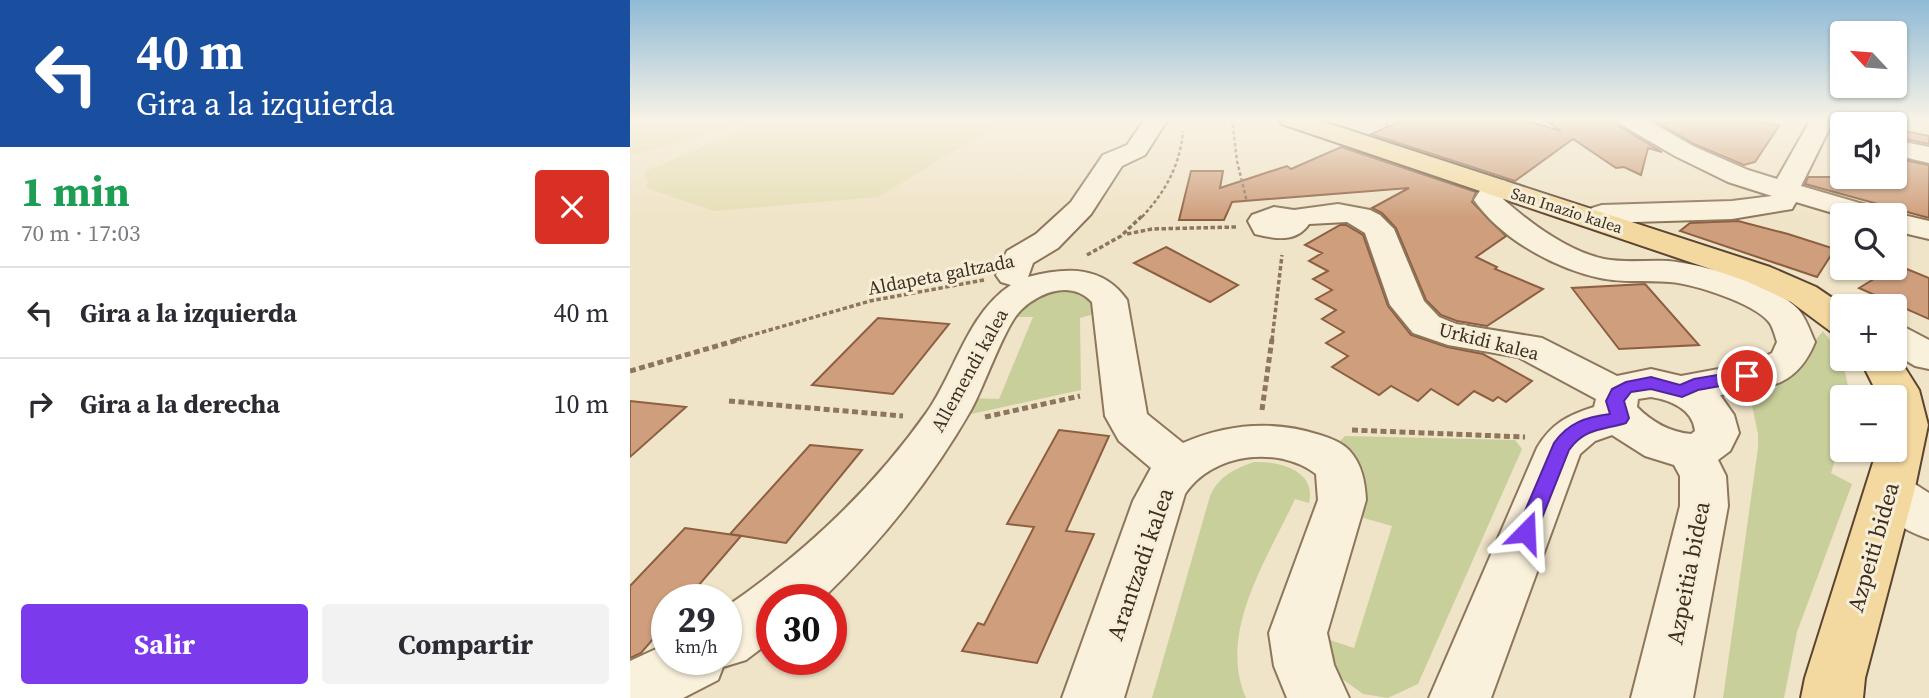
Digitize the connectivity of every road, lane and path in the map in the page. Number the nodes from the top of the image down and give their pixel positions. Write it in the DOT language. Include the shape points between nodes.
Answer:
graph roads {
  1 [pos="1133,152"];
  2 [pos="1182,152"];
  3 [pos="1236,152"];
  4 [pos="1389,152"];
  5 [pos="1689,152"];
  6 [pos="1812,152"];
  7 [pos="1496,187"];
  8 [pos="1783,197"];
  9 [pos="1237,206"];
  10 [pos="1830,207"];
  11 [pos="1602,214"];
  12 [pos="1292,219"];
  13 [pos="1236,221"];
  14 [pos="1907,225"];
  15 [pos="1929,230"];
  16 [pos="1127,233"];
  17 [pos="1281,252"];
  18 [pos="1078,258"];
  19 [pos="1013,275"];
  20 [pos="1830,313"];
  21 [pos="1907,344"];
  22 [pos="1929,357"];
  23 [pos="630,371"];
  24 [pos="1887,371"];
  25 [pos="1682,391"];
  26 [pos="1080,396"];
  27 [pos="729,401"];
  28 [pos="1619,406"];
  29 [pos="1261,414"];
  30 [pos="912,417"];
  31 [pos="976,419"];
  32 [pos="1339,429"];
  33 [pos="1537,437"];
  34 [pos="1689,450"];
  35 [pos="1181,467"];
  36 [pos="1890,492"];
  37 [pos="1929,519"];
  38 [pos="799,584"];
  39 [pos="666,675"];
  40 [pos="630,692"];
  41 [pos="1460,697"];
  42 [pos="1093,698"];
  43 [pos="1318,698"];
  44 [pos="1662,698"];
  45 [pos="1832,698"];
  1 -- 19 [label="street" via="1112,162 1081,208 1047,240 1018,258"];
  2 -- 16 [label="path" via="1167,185"];
  3 -- 9 [label="path" via="1246,198"];
  4 -- 7 [label="main road, San Inazio kalea"];
  5 -- 8 [label="street"];
  6 -- 8 [label="street"];
  7 -- 20 [label="main road, San Inazio kalea" via="1782,284"];
  7 -- 25 [label="street" via="1488,200 1553,251 1616,271 1683,273 1759,300 1785,317 1796,342 1787,361 1766,373"];
  8 -- 10 [label="street"];
  8 -- 11 [label="street" via="1732,210"];
  12 -- 28 [label="street, Urkidi kalea" via="1331,212 1372,222 1380,229 1408,305 1426,325 1448,334 1528,347"];
  13 -- 16 [label="path" via="1240,227"];
  14 -- 15 [label="street"];
  16 -- 18 [label="path"];
  17 -- 29 [label="path"];
  19 -- 23 [label="path, Aldapeta galtzada" via="870,301"];
  21 -- 22 [label="street"];
  24 -- 36 [label="main road, Azpeiti bidea" via="1898,390 1906,425"];
  25 -- 28 [label="street" via="1651,383 1626,387"];
  25 -- 34 [label="street" via="1716,420 1714,440"];
  26 -- 31 [label="path"];
  27 -- 30 [label="path"];
  28 -- 34 [label="street" via="1629,428 1650,441"];
  28 -- 41 [label="street" via="1569,436 1560,448"];
  32 -- 33 [label="path"];
  34 -- 44 [label="street, Azpeitia bidea" via="1703,476 1704,506"];
  35 -- 38 [label="street, Allemendi kalea" via="1135,430 1126,416 1109,300 1092,286 1075,281 1037,285 1014,296 1000,311 944,420 912,464 841,546"];
  35 -- 42 [label="street, Arantzadi kalea" via="1163,490"];
  35 -- 43 [label="street, Arantzadi kalea" via="1217,448 1266,443 1304,446 1338,467 1343,477 1342,500 1298,633 1300,656"];
  36 -- 37 [label="street"];
  36 -- 45 [label="main road, Azpeiti bidea"];
  39 -- 40 [label="street"];
}
